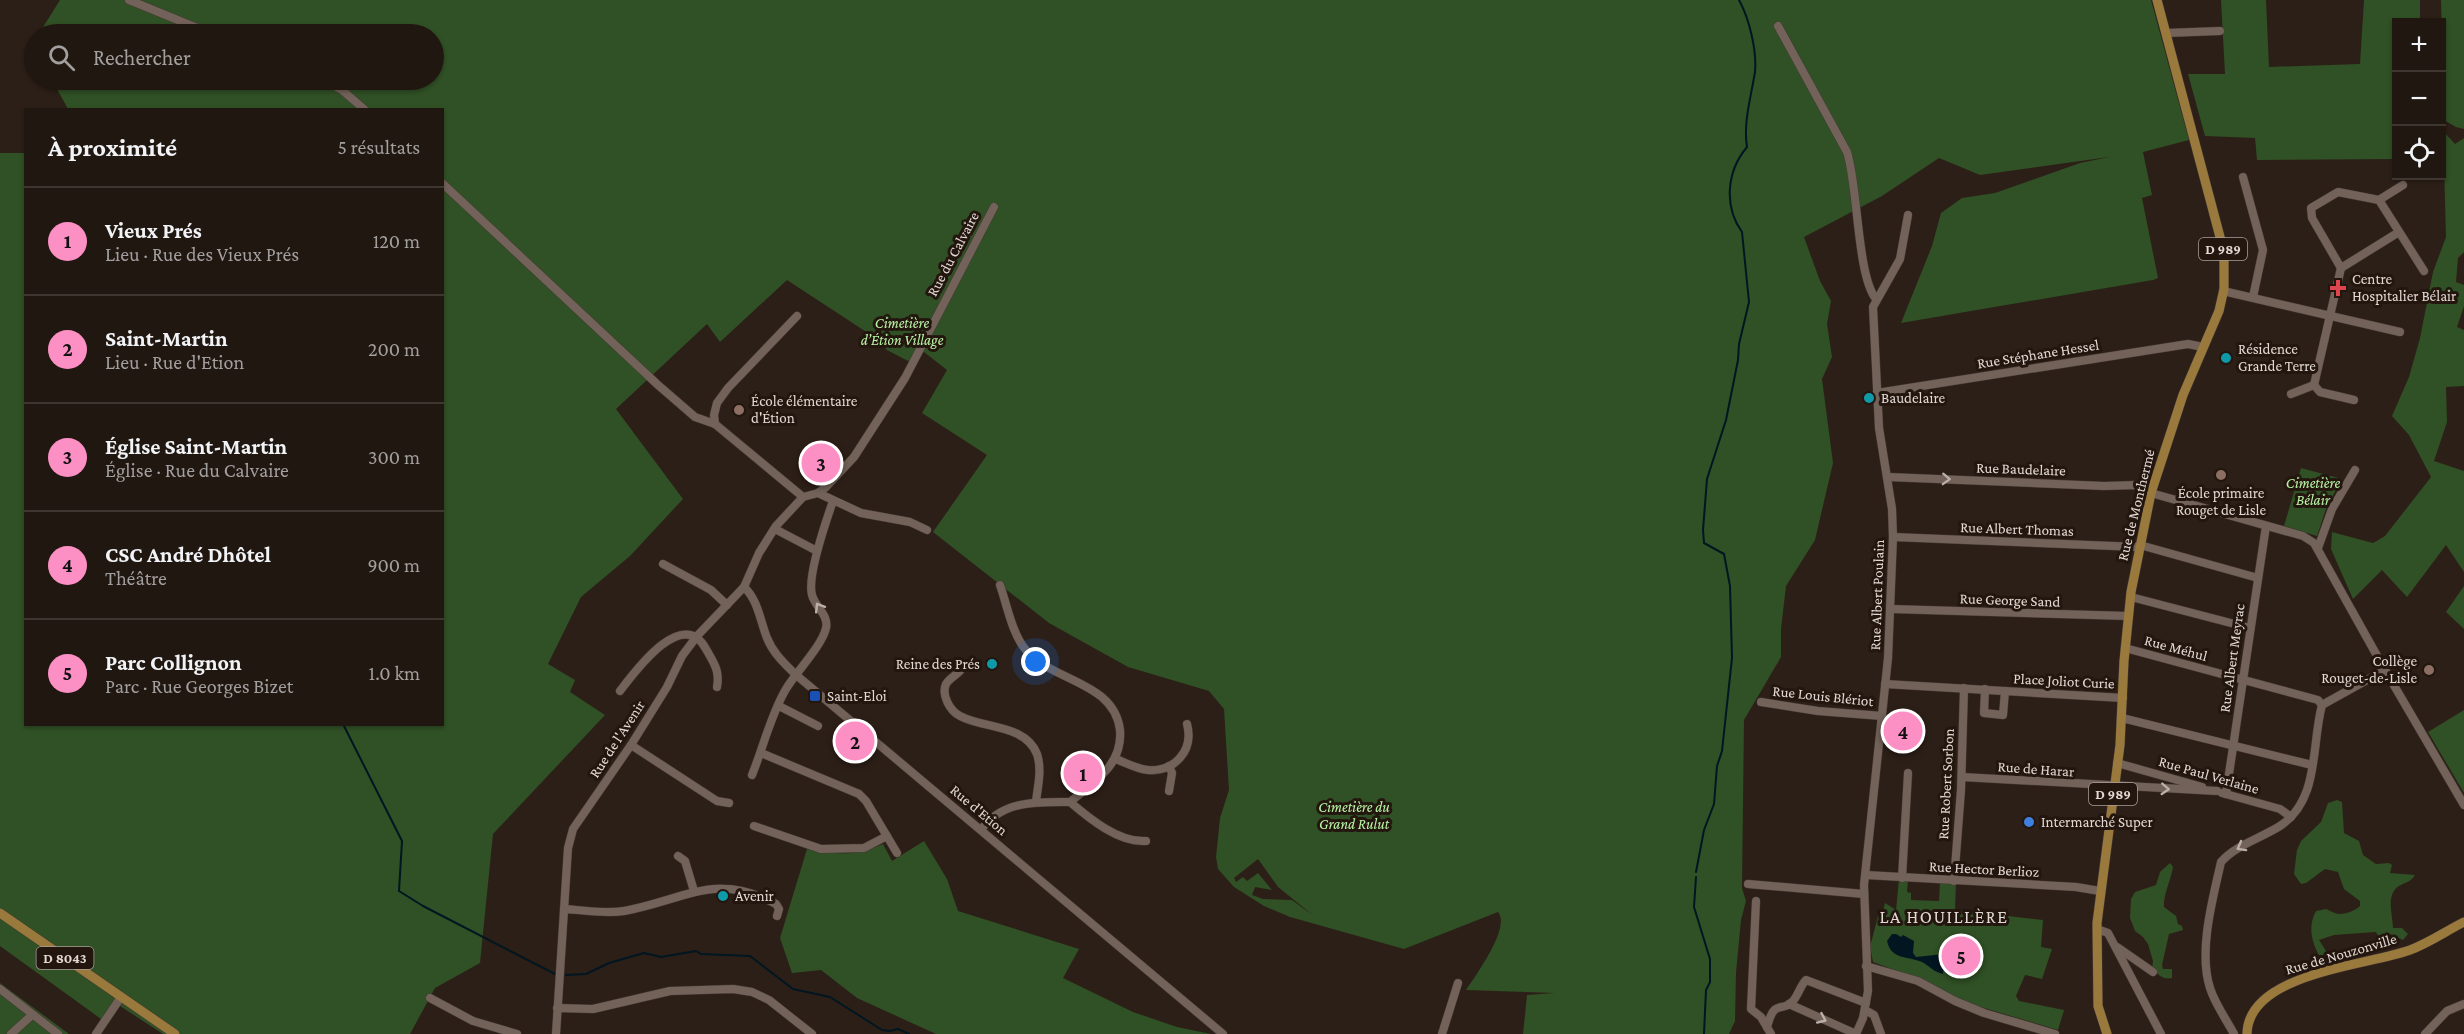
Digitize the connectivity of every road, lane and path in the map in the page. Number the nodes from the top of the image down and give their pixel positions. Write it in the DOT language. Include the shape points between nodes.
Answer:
graph roads {
  1 [pos="129,0"];
  2 [pos="2157,0"];
  3 [pos="188,24"];
  4 [pos="1778,26"];
  5 [pos="2220,31"];
  6 [pos="2166,33"];
  7 [pos="342,90"];
  8 [pos="363,108"];
  9 [pos="2244,177"];
  10 [pos="444,185"];
  11 [pos="2403,185"];
  12 [pos="2379,200"];
  13 [pos="994,207"];
  14 [pos="1908,215"];
  15 [pos="2398,232"];
  16 [pos="2341,268"];
  17 [pos="2424,272"];
  18 [pos="2223,291"];
  19 [pos="2253,297"];
  20 [pos="1876,299"];
  21 [pos="2330,315"];
  22 [pos="796,316"];
  23 [pos="2400,332"];
  24 [pos="2203,347"];
  25 [pos="2314,385"];
  26 [pos="1877,393"];
  27 [pos="2291,394"];
  28 [pos="2354,400"];
  29 [pos="715,424"];
  30 [pos="2355,470"];
  31 [pos="1888,477"];
  32 [pos="2152,491"];
  33 [pos="818,493"];
  34 [pos="802,497"];
  35 [pos="833,501"];
  36 [pos="2266,526"];
  37 [pos="775,529"];
  38 [pos="927,530"];
  39 [pos="1893,537"];
  40 [pos="2140,546"];
  41 [pos="2318,548"];
  42 [pos="817,551"];
  43 [pos="663,564"];
  44 [pos="2258,578"];
  45 [pos="1000,585"];
  46 [pos="744,587"];
  47 [pos="2131,597"];
  48 [pos="727,605"];
  49 [pos="1891,609"];
  50 [pos="2129,616"];
  51 [pos="2250,627"];
  52 [pos="697,636"];
  53 [pos="2126,648"];
  54 [pos="2385,670"];
  55 [pos="960,671"];
  56 [pos="795,674"];
  57 [pos="2242,680"];
  58 [pos="1886,684"];
  59 [pos="717,687"];
  60 [pos="1964,688"];
  61 [pos="1985,690"];
  62 [pos="620,691"];
  63 [pos="2005,691"];
  64 [pos="2122,698"];
  65 [pos="1761,702"];
  66 [pos="2322,705"];
  67 [pos="779,706"];
  68 [pos="1882,716"];
  69 [pos="2122,718"];
  70 [pos="1187,724"];
  71 [pos="818,726"];
  72 [pos="630,745"];
  73 [pos="2233,746"];
  74 [pos="761,753"];
  75 [pos="1116,759"];
  76 [pos="2117,763"];
  77 [pos="2312,765"];
  78 [pos="1169,766"];
  79 [pos="1908,773"];
  80 [pos="752,775"];
  81 [pos="1962,777"];
  82 [pos="2114,787"];
  83 [pos="1169,791"];
  84 [pos="2217,791"];
  85 [pos="2226,794"];
  86 [pos="1036,801"];
  87 [pos="1070,802"];
  88 [pos="729,803"];
  89 [pos="2464,805"];
  90 [pos="2291,817"];
  91 [pos="753,826"];
  92 [pos="981,830"];
  93 [pos="887,836"];
  94 [pos="1146,841"];
  95 [pos="897,853"];
  96 [pos="678,856"];
  97 [pos="1866,875"];
  98 [pos="1902,878"];
  99 [pos="1954,881"];
  100 [pos="1748,884"];
  101 [pos="694,891"];
  102 [pos="2100,891"];
  103 [pos="1864,894"];
  104 [pos="1756,901"];
  105 [pos="564,909"];
  106 [pos="0,913"];
  107 [pos="777,916"];
  108 [pos="2464,922"];
  109 [pos="2097,929"];
  110 [pos="2114,944"];
  111 [pos="1866,966"];
  112 [pos="2153,972"];
  113 [pos="1458,983"];
  114 [pos="0,989"];
  115 [pos="121,997"];
  116 [pos="430,998"];
  117 [pos="1789,1004"];
  118 [pos="2464,1004"];
  119 [pos="1866,1007"];
  120 [pos="557,1008"];
  121 [pos="32,1014"];
  122 [pos="1769,1030"];
  123 [pos="811,1033"];
  124 [pos="11,1034"];
  125 [pos="58,1034"];
  126 [pos="96,1034"];
  127 [pos="175,1034"];
  128 [pos="517,1034"];
  129 [pos="556,1034"];
  130 [pos="798,1034"];
  131 [pos="1223,1034"];
  132 [pos="1442,1034"];
  133 [pos="1856,1034"];
  134 [pos="1881,1034"];
  135 [pos="2055,1034"];
  136 [pos="2107,1034"];
  137 [pos="2161,1034"];
  138 [pos="2234,1034"];
  139 [pos="2247,1034"];
  140 [pos="2425,1034"];
  1 -- 3 [label="street"];
  2 -- 6 [label="main road, Rue de Monthermé / D 989"];
  4 -- 20 [label="street" via="1848,152 1867,276"];
  5 -- 6 [label="street"];
  6 -- 18 [label="main road, Rue de Monthermé / D 989" via="2224,252"];
  7 -- 8 [label="street"];
  9 -- 19 [label="street" via="2263,250"];
  10 -- 29 [label="street" via="695,417"];
  11 -- 12 [label="street"];
  12 -- 15 [label="street"];
  12 -- 16 [label="street" via="2338,192 2311,208 2312,218"];
  13 -- 33 [label="street, Rue du Calvaire" via="905,378 854,457"];
  14 -- 20 [label="street" via="1900,259"];
  15 -- 16 [label="street"];
  15 -- 17 [label="street"];
  16 -- 21 [label="street"];
  18 -- 19 [label="street"];
  18 -- 24 [label="main road, Rue de Monthermé / D 989"];
  19 -- 21 [label="street"];
  20 -- 26 [label="street, Rue Albert Poulain" via="1872,316"];
  21 -- 23 [label="street"];
  21 -- 25 [label="street"];
  22 -- 29 [label="street" via="717,403"];
  24 -- 26 [label="street, Rue Stéphane Hessel" via="2188,344"];
  24 -- 32 [label="main road, Rue de Monthermé / D 989" via="2183,394"];
  25 -- 27 [label="street"];
  25 -- 28 [label="street" via="2320,392"];
  26 -- 31 [label="street, Rue Albert Poulain"];
  29 -- 34 [label="street"];
  30 -- 41 [label="street" via="2332,509"];
  31 -- 32 [label="street, Rue Baudelaire, one-way" via="2137,485"];
  31 -- 39 [label="street, Rue Albert Poulain"];
  32 -- 36 [label="street, Rue Baudelaire"];
  32 -- 40 [label="main road, Rue de Monthermé / D 989"];
  33 -- 34 [label="street"];
  33 -- 35 [label="street"];
  34 -- 37 [label="street, Rue de l'Avenir"];
  35 -- 38 [label="street" via="861,513 910,522"];
  35 -- 42 [label="street"];
  36 -- 41 [label="street, Rue Baudelaire" via="2303,536"];
  36 -- 44 [label="street, Rue Albert Meyrac"];
  37 -- 42 [label="street"];
  37 -- 46 [label="street, Rue de l'Avenir"];
  39 -- 40 [label="street, Rue Albert Thomas"];
  39 -- 49 [label="street, Rue Albert Poulain"];
  40 -- 44 [label="street, Rue Albert Thomas"];
  40 -- 47 [label="main road, Rue de Monthermé / D 989"];
  41 -- 54 [label="street"];
  56 -- 42 [label="street, one-way" via="826,630 824,614 812,596"];
  43 -- 48 [label="street" via="711,590"];
  44 -- 51 [label="street, Rue Albert Meyrac"];
  45 -- 75 [label="street" via="1024,648 1036,660 1099,694 1109,704 1120,729"];
  46 -- 48 [label="street, Rue de l'Avenir"];
  46 -- 56 [label="street, Rue d'Etion" via="751,594 776,655"];
  47 -- 50 [label="main road, Rue de Monthermé / D 989"];
  47 -- 51 [label="street"];
  48 -- 52 [label="street, Rue de l'Avenir"];
  49 -- 50 [label="street, Rue George Sand"];
  49 -- 58 [label="street, Rue Albert Poulain"];
  50 -- 53 [label="main road, Rue de Monthermé / D 989"];
  51 -- 57 [label="street, Rue Albert Meyrac"];
  52 -- 59 [label="street" via="718,669"];
  52 -- 62 [label="street" via="675,638 660,645"];
  52 -- 72 [label="street, Rue de l'Avenir"];
  53 -- 57 [label="street, Rue Méhul"];
  53 -- 64 [label="main road, Rue de Monthermé / D 989"];
  54 -- 66 [label="street"];
  54 -- 89 [label="street"];
  55 -- 86 [label="street" via="946,684 951,709 960,716 1014,732 1027,740 1037,753 1040,768"];
  56 -- 67 [label="street"];
  56 -- 92 [label="street, Rue d'Etion"];
  57 -- 66 [label="street, Rue Méhul" via="2318,700"];
  57 -- 73 [label="street, Rue Albert Meyrac"];
  58 -- 60 [label="street, Place Joliot Curie"];
  58 -- 68 [label="street, Rue Albert Poulain"];
  60 -- 61 [label="street, Place Joliot Curie"];
  60 -- 81 [label="street, Rue Robert Sorbon"];
  61 -- 63 [label="street, Place Joliot Curie"];
  61 -- 63 [label="street, Place Joliot Curie" via="1984,713 2004,715"];
  63 -- 64 [label="street, Place Joliot Curie"];
  64 -- 69 [label="main road, Rue de Monthermé / D 989"];
  65 -- 68 [label="street, Rue Louis Blériot"];
  66 -- 77 [label="street"];
  67 -- 71 [label="street"];
  67 -- 74 [label="street"];
  68 -- 97 [label="street, Rue Albert Poulain"];
  69 -- 73 [label="street"];
  69 -- 76 [label="main road, Rue de Monthermé / D 989"];
  70 -- 78 [label="street" via="1187,747"];
  72 -- 88 [label="street" via="717,801"];
  72 -- 105 [label="street, Rue de l'Avenir" via="573,829"];
  73 -- 77 [label="street"];
  73 -- 85 [label="street, Rue Albert Meyrac"];
  74 -- 80 [label="street"];
  74 -- 93 [label="street" via="860,794"];
  75 -- 78 [label="street" via="1148,770"];
  75 -- 87 [label="street"];
  76 -- 82 [label="main road, Rue de Monthermé / D 989"];
  76 -- 84 [label="street, Rue Paul Verlaine"];
  77 -- 90 [label="street" via="2306,797"];
  78 -- 83 [label="street"];
  79 -- 98 [label="street"];
  81 -- 82 [label="street, Rue de Harar"];
  81 -- 99 [label="street, Rue Robert Sorbon"];
  82 -- 84 [label="street, Rue de Harar, one-way"];
  82 -- 102 [label="main road, Rue de Monthermé / D 989"];
  84 -- 85 [label="street, Rue Paul Verlaine"];
  85 -- 90 [label="street, Rue Paul Verlaine" via="2280,809"];
  86 -- 87 [label="street"];
  86 -- 92 [label="street" via="1002,811"];
  87 -- 94 [label="street" via="1123,838"];
  90 -- 138 [label="street, one-way" via="2221,862 2206,936 2207,966 2210,987"];
  91 -- 93 [label="street" via="821,849 864,848"];
  92 -- 131 [label="street, Rue d'Etion"];
  93 -- 95 [label="street"];
  96 -- 101 [label="street" via="685,861"];
  97 -- 98 [label="street, Rue Hector Berlioz"];
  97 -- 103 [label="street, Rue Albert Poulain"];
  98 -- 99 [label="street, Rue Hector Berlioz"];
  99 -- 102 [label="street, Rue Hector Berlioz"];
  100 -- 103 [label="street"];
  101 -- 105 [label="street" via="617,912"];
  101 -- 107 [label="street" via="741,889 776,904"];
  102 -- 109 [label="main road, Rue de Monthermé / D 989"];
  103 -- 111 [label="street, Rue Albert Poulain"];
  104 -- 122 [label="street" via="1751,1009"];
  105 -- 120 [label="street, Rue de l'Avenir"];
  106 -- 115 [label="main road, D 8043"];
  108 -- 139 [label="main road, Rue de Nouzonville" via="2410,950 2280,988 2258,1004"];
  109 -- 110 [label="street" via="2108,933"];
  109 -- 136 [label="main road, Rue de Monthermé / D 989" via="2098,1006"];
  110 -- 112 [label="street"];
  110 -- 137 [label="street"];
  111 -- 119 [label="street, Rue Albert Poulain"];
  111 -- 135 [label="street" via="1918,981 1984,1013"];
  113 -- 132 [label="street"];
  114 -- 121 [label="street"];
  115 -- 126 [label="street"];
  115 -- 127 [label="main road, D 8043"];
  116 -- 128 [label="street" via="473,1021"];
  117 -- 119 [label="street" via="1806,980"];
  117 -- 122 [label="street" via="1772,1011"];
  117 -- 133 [label="street, one-way"];
  118 -- 140 [label="street" via="2447,1011"];
  119 -- 133 [label="street, Rue Albert Poulain"];
  119 -- 134 [label="street" via="1874,1015"];
  120 -- 123 [label="street" via="593,1009 670,991 733,989 769,1000"];
  120 -- 129 [label="street, Rue de l'Avenir"];
  121 -- 124 [label="street"];
  121 -- 125 [label="street"];
  123 -- 130 [label="street"];
}
